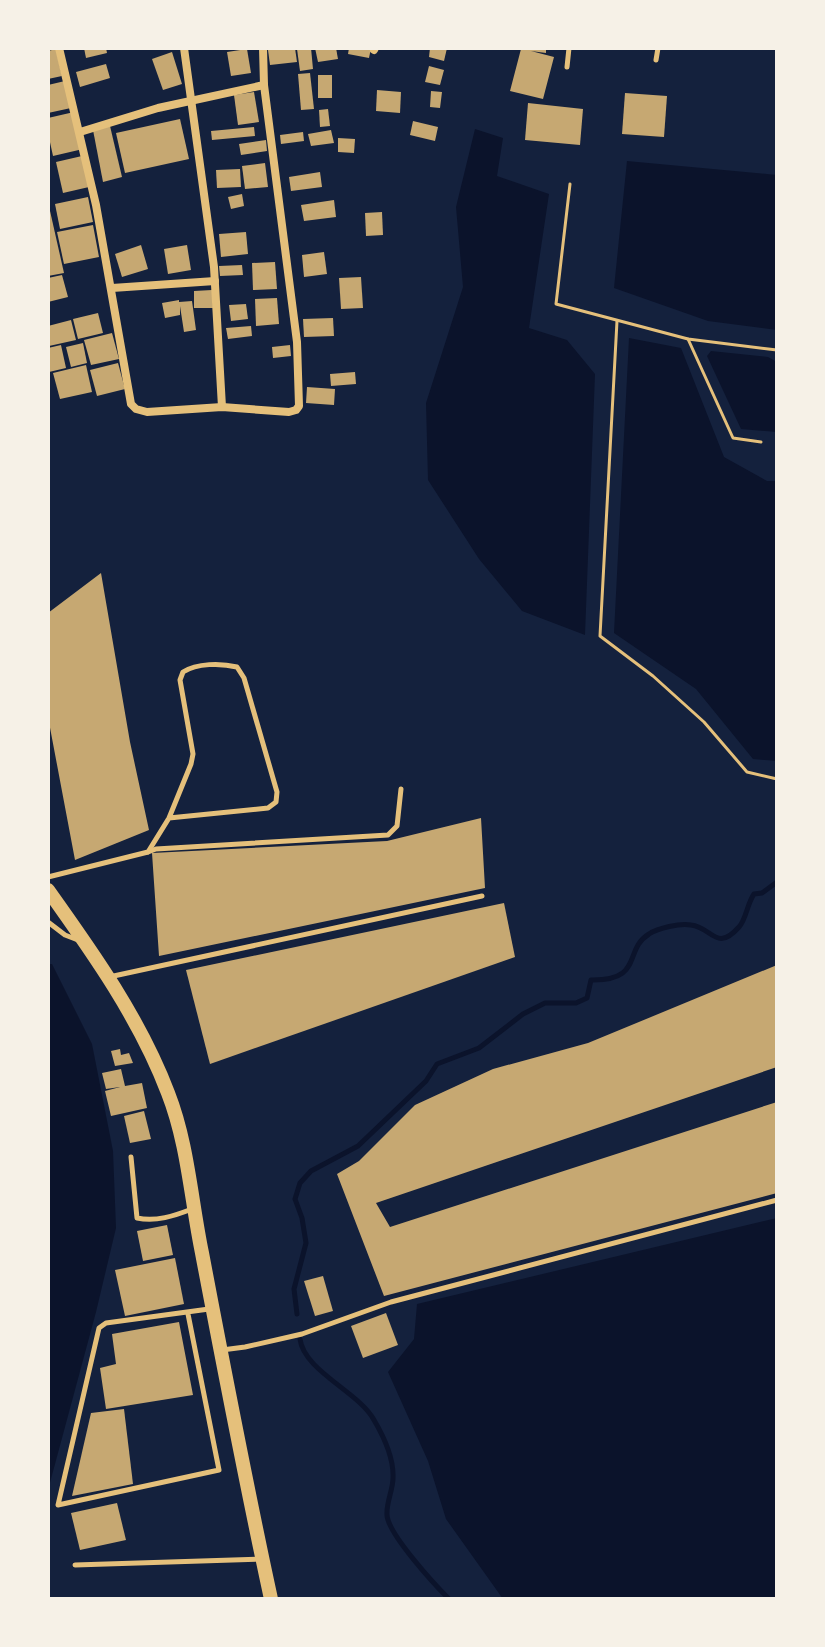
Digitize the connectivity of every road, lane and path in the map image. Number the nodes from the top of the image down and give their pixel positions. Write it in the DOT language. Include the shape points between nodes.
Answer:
graph roads {
  1 [pos="59,48"];
  2 [pos="184,48"];
  3 [pos="263,48"];
  4 [pos="569,48"];
  5 [pos="658,48"];
  6 [pos="656,60"];
  7 [pos="567,67"];
  8 [pos="264,85"];
  9 [pos="192,100"];
  10 [pos="80,132"];
  11 [pos="570,184"];
  12 [pos="215,281"];
  13 [pos="112,288"];
  14 [pos="617,321"];
  15 [pos="688,339"];
  16 [pos="777,350"];
  17 [pos="222,407"];
  18 [pos="761,442"];
  19 [pos="777,779"];
  20 [pos="401,789"];
  21 [pos="169,818"];
  22 [pos="148,852"];
  23 [pos="48,877"];
  24 [pos="48,890"];
  25 [pos="482,896"];
  26 [pos="48,922"];
  27 [pos="86,944"];
  28 [pos="108,978"];
  29 [pos="131,1157"];
  30 [pos="777,1200"];
  31 [pos="193,1209"];
  32 [pos="212,1308"];
  33 [pos="188,1314"];
  34 [pos="221,1350"];
  35 [pos="262,1559"];
  36 [pos="75,1565"];
  37 [pos="271,1599"];
  1 -- 10 [label="street"];
  2 -- 9 [label="street"];
  3 -- 8 [label="street"];
  4 -- 7 [label="lane"];
  5 -- 6 [label="lane"];
  8 -- 9 [label="street"];
  8 -- 17 [label="street" via="300,398 296,410 289,412"];
  9 -- 10 [label="street"];
  9 -- 12 [label="street"];
  10 -- 13 [label="street"];
  11 -- 14 [label="path" via="556,304"];
  12 -- 13 [label="street"];
  12 -- 17 [label="street"];
  13 -- 17 [label="street" via="131,404 147,412"];
  14 -- 15 [label="path"];
  14 -- 19 [label="path" via="600,636 704,722 747,772"];
  15 -- 16 [label="path"];
  15 -- 18 [label="path" via="733,438"];
  20 -- 22 [label="lane" via="397,826 388,835"];
  21 -- 21 [label="lane" via="193,754 183,672 190,667 237,667 276,802 268,808"];
  21 -- 22 [label="lane"];
  22 -- 23 [label="lane"];
  24 -- 27 [label="main road"];
  25 -- 28 [label="lane"];
  26 -- 27 [label="lane"];
  27 -- 28 [label="main road"];
  28 -- 31 [label="main road" via="169,1094 183,1140"];
  29 -- 31 [label="lane" via="137,1218"];
  30 -- 34 [label="lane" via="391,1302 302,1334"];
  31 -- 32 [label="main road"];
  32 -- 33 [label="lane"];
  32 -- 34 [label="main road"];
  33 -- 33 [label="lane" via="115,1321 99,1328 58,1505 219,1470"];
  34 -- 35 [label="main road"];
  35 -- 36 [label="lane"];
  35 -- 37 [label="main road"];
}
